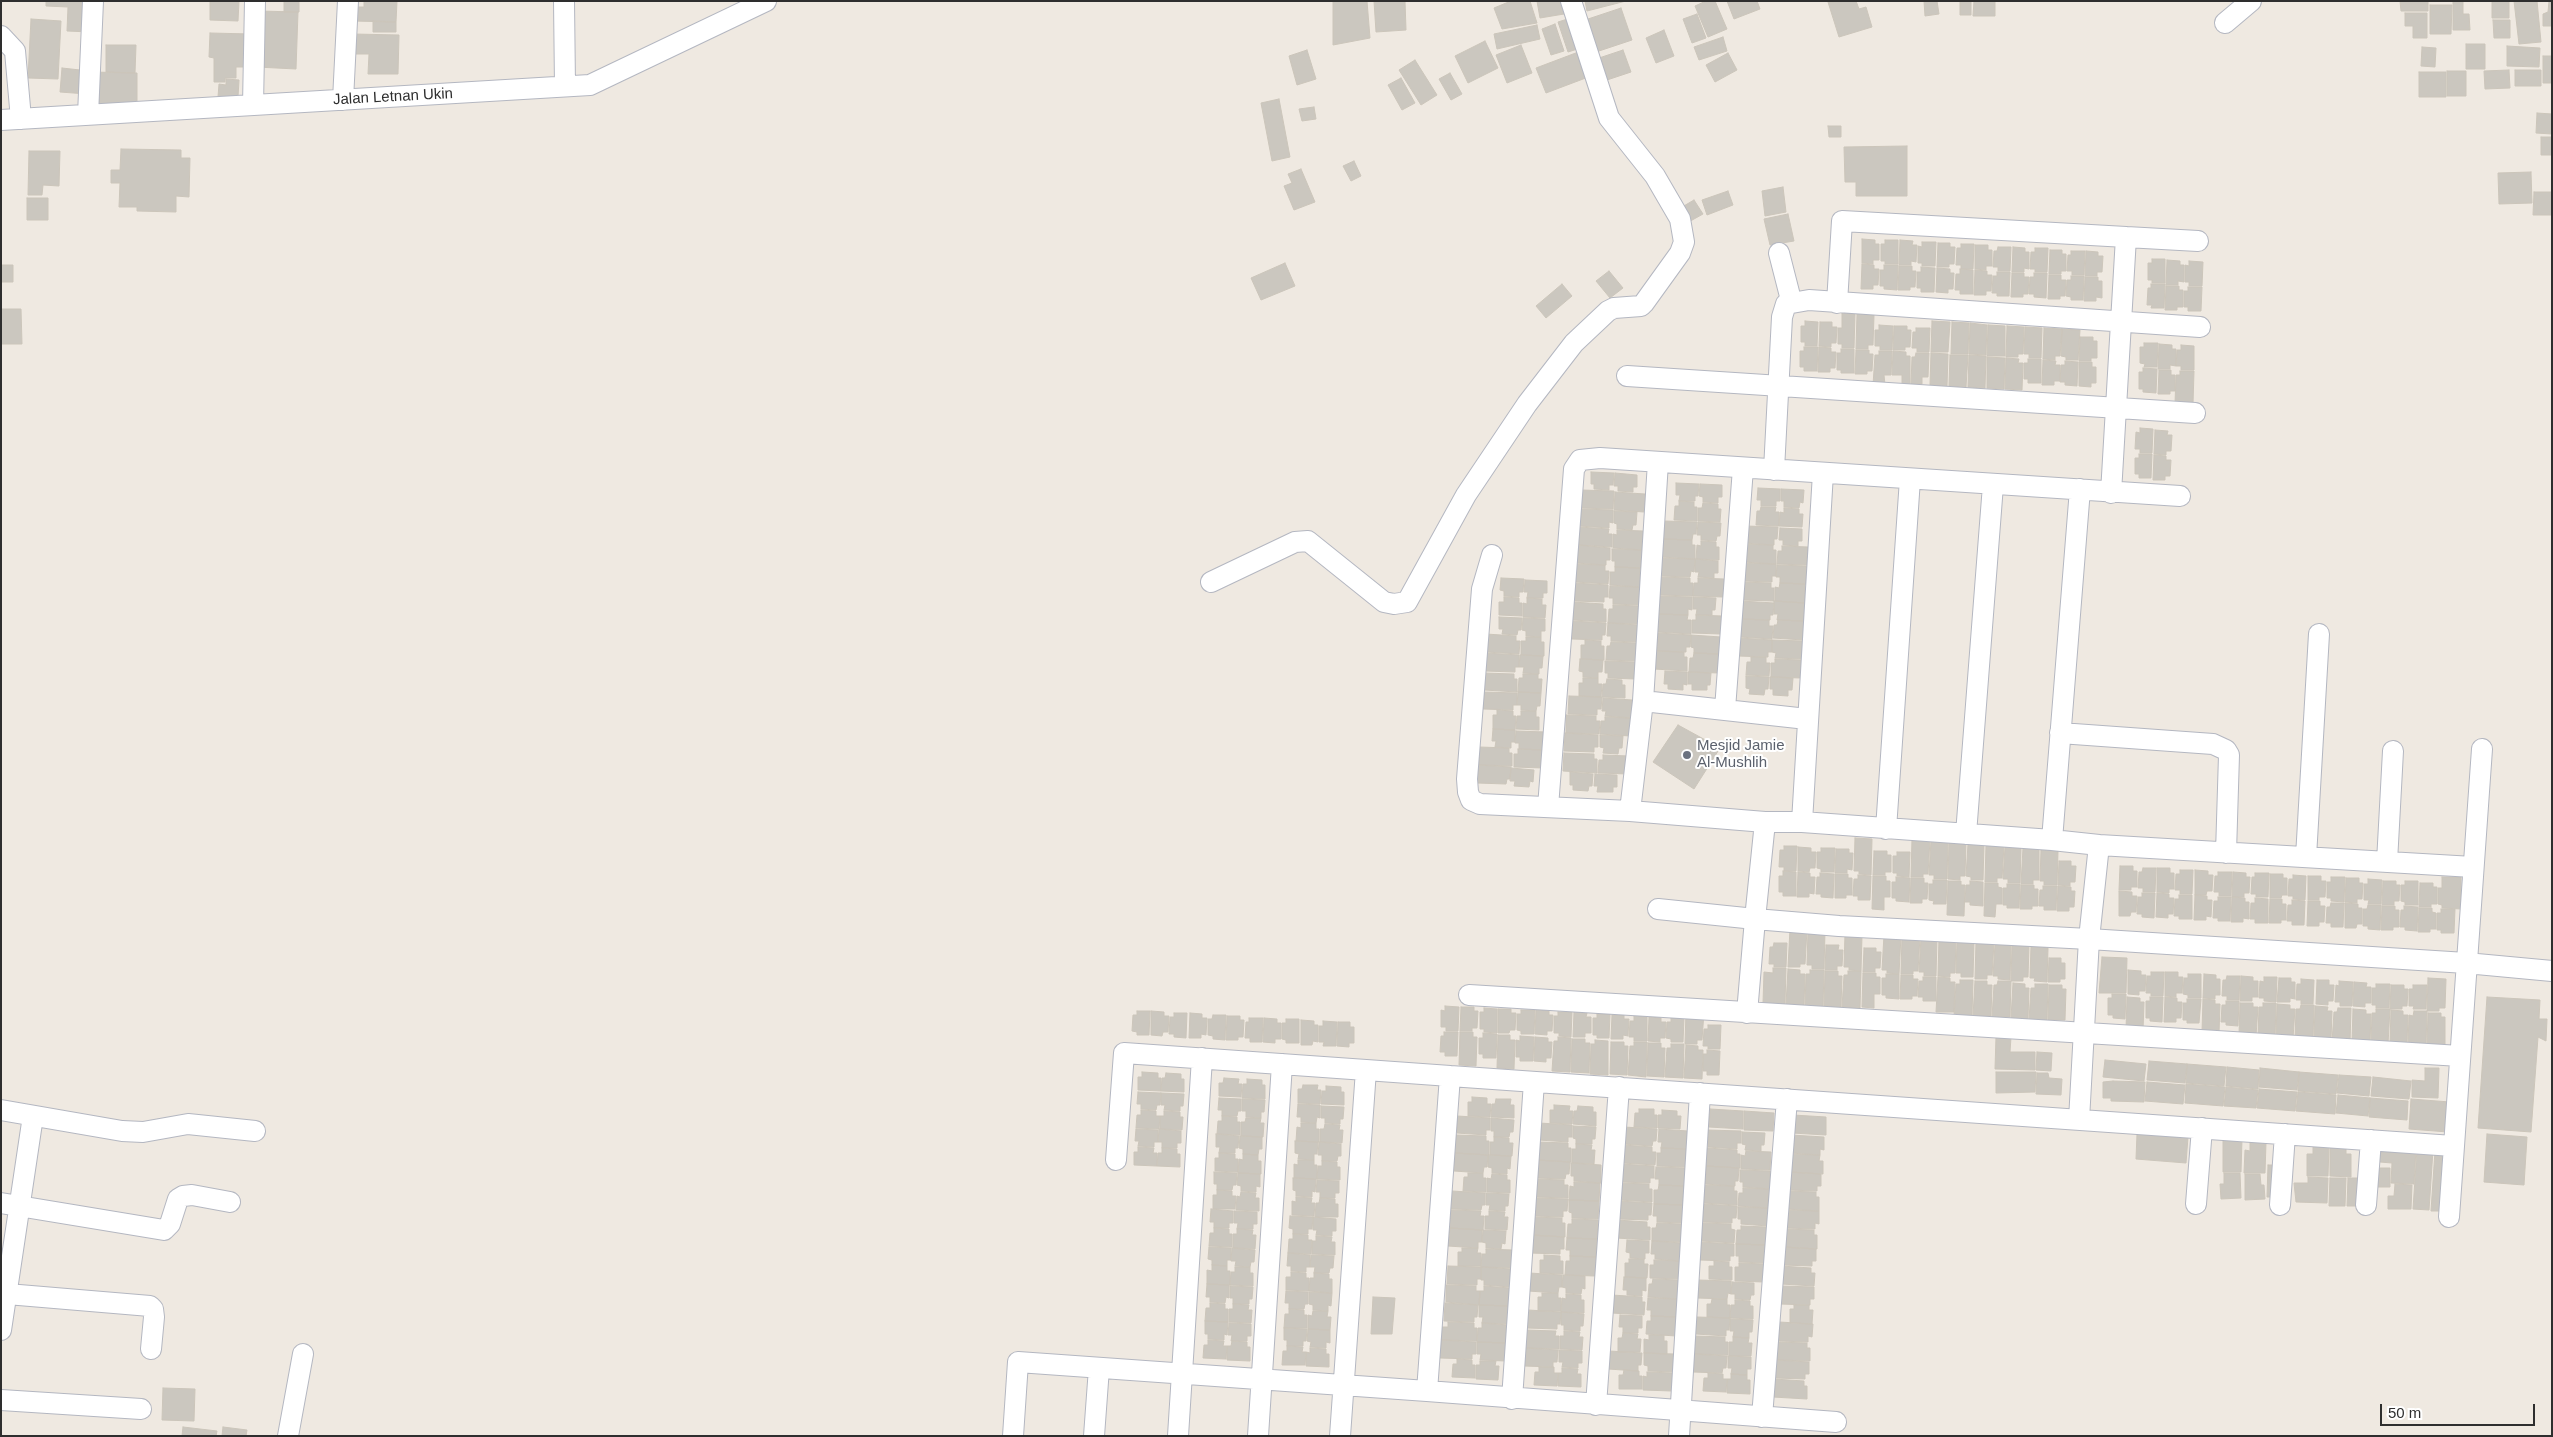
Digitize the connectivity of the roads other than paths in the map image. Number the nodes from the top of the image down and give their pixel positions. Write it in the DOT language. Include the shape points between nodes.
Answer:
graph roads {
  1 [pos="93,1"];
  2 [pos="255,1"];
  3 [pos="348,1"];
  4 [pos="564,1"];
  5 [pos="766,1"];
  6 [pos="1571,1"];
  7 [pos="2251,1"];
  8 [pos="2225,23"];
  9 [pos="1,36"];
  10 [pos="565,86"];
  11 [pos="344,100"];
  12 [pos="253,105"];
  13 [pos="88,115"];
  14 [pos="22,119"];
  15 [pos="1,120"];
  16 [pos="2126,237"];
  17 [pos="2198,241"];
  18 [pos="1779,253"];
  19 [pos="1837,302"];
  20 [pos="1786,304"];
  21 [pos="2121,322"];
  22 [pos="2200,327"];
  23 [pos="1627,376"];
  24 [pos="1778,386"];
  25 [pos="2116,409"];
  26 [pos="2195,413"];
  27 [pos="1658,462"];
  28 [pos="1743,468"];
  29 [pos="1774,470"];
  30 [pos="1823,473"];
  31 [pos="1910,479"];
  32 [pos="1993,485"];
  33 [pos="2080,489"];
  34 [pos="2111,492"];
  35 [pos="2180,496"];
  36 [pos="1492,555"];
  37 [pos="1211,582"];
  38 [pos="2319,634"];
  39 [pos="1643,702"];
  40 [pos="1725,709"];
  41 [pos="1807,719"];
  42 [pos="2060,733"];
  43 [pos="2482,749"];
  44 [pos="2393,751"];
  45 [pos="1548,807"];
  46 [pos="1630,812"];
  47 [pos="1765,822"];
  48 [pos="1802,822"];
  49 [pos="1886,829"];
  50 [pos="1966,834"];
  51 [pos="2052,840"];
  52 [pos="2099,846"];
  53 [pos="2226,853"];
  54 [pos="2306,858"];
  55 [pos="2387,862"];
  56 [pos="2473,868"];
  57 [pos="1658,909"];
  58 [pos="1755,919"];
  59 [pos="2089,939"];
  60 [pos="2466,963"];
  61 [pos="2552,971"];
  62 [pos="1468,995"];
  63 [pos="1747,1014"];
  64 [pos="2084,1034"];
  65 [pos="2460,1056"];
  66 [pos="1202,1058"];
  67 [pos="1282,1064"];
  68 [pos="1366,1070"];
  69 [pos="1450,1076"];
  70 [pos="1534,1082"];
  71 [pos="1619,1087"];
  72 [pos="1700,1093"];
  73 [pos="1787,1099"];
  74 [pos="1,1110"];
  75 [pos="33,1116"];
  76 [pos="2079,1120"];
  77 [pos="2202,1128"];
  78 [pos="255,1131"];
  79 [pos="2285,1134"];
  80 [pos="2371,1140"];
  81 [pos="2453,1146"];
  82 [pos="1116,1160"];
  83 [pos="230,1202"];
  84 [pos="1,1203"];
  85 [pos="2196,1204"];
  86 [pos="2280,1204"];
  87 [pos="2366,1204"];
  88 [pos="21,1206"];
  89 [pos="2449,1217"];
  90 [pos="7,1294"];
  91 [pos="1,1330"];
  92 [pos="151,1349"];
  93 [pos="303,1354"];
  94 [pos="1100,1368"];
  95 [pos="1183,1374"];
  96 [pos="1262,1380"];
  97 [pos="1344,1386"];
  98 [pos="1427,1392"];
  99 [pos="1512,1399"];
  100 [pos="1,1400"];
  101 [pos="1596,1405"];
  102 [pos="141,1409"];
  103 [pos="1680,1411"];
  104 [pos="1762,1417"];
  105 [pos="1836,1422"];
  106 [pos="288,1436"];
  107 [pos="1012,1436"];
  108 [pos="1094,1436"];
  109 [pos="1178,1436"];
  110 [pos="1258,1436"];
  111 [pos="1340,1436"];
  112 [pos="1678,1436"];
  1 -- 13 [label="street"];
  2 -- 12 [label="street"];
  3 -- 11 [label="street"];
  4 -- 10 [label="street"];
  5 -- 10 [label="street, Jalan Letnan Ukin" via="602,80 590,85"];
  6 -- 37 [label="street" via="1609,118 1656,176 1680,219 1684,242 1680,253 1641,306 1608,311 1574,343 1532,396 1466,495 1407,602 1384,602 1308,541 1295,542"];
  7 -- 8 [label="street"];
  9 -- 14 [label="street" via="15,51"];
  10 -- 11 [label="street, Jalan Letnan Ukin"];
  11 -- 12 [label="street, Jalan Letnan Ukin"];
  12 -- 13 [label="street, Jalan Letnan Ukin"];
  13 -- 14 [label="street, Jalan Letnan Ukin"];
  14 -- 15 [label="street, Jalan Letnan Ukin"];
  16 -- 17 [label="street"];
  16 -- 19 [label="street" via="1842,221"];
  16 -- 21 [label="street"];
  18 -- 20 [label="street" via="1791,300"];
  19 -- 20 [label="street" via="1809,300"];
  19 -- 21 [label="street"];
  20 -- 24 [label="street" via="1782,317"];
  21 -- 22 [label="street"];
  21 -- 25 [label="street"];
  23 -- 24 [label="street"];
  24 -- 25 [label="street"];
  24 -- 29 [label="street"];
  25 -- 26 [label="street"];
  25 -- 34 [label="street"];
  27 -- 28 [label="street"];
  27 -- 39 [label="street"];
  27 -- 45 [label="street" via="1588,457 1580,460 1574,469"];
  28 -- 29 [label="street"];
  28 -- 40 [label="street"];
  29 -- 30 [label="street"];
  30 -- 31 [label="street"];
  30 -- 41 [label="street"];
  31 -- 32 [label="street"];
  31 -- 49 [label="street"];
  32 -- 33 [label="street"];
  32 -- 50 [label="street"];
  33 -- 34 [label="street"];
  33 -- 42 [label="street"];
  34 -- 35 [label="street"];
  36 -- 45 [label="street" via="1482,589 1468,792 1471,800 1480,804"];
  38 -- 54 [label="street"];
  39 -- 40 [label="street"];
  39 -- 46 [label="street"];
  40 -- 41 [label="street"];
  41 -- 48 [label="street"];
  42 -- 51 [label="street"];
  42 -- 53 [label="street" via="2212,744 2226,750 2229,755"];
  43 -- 56 [label="street"];
  44 -- 55 [label="street"];
  45 -- 46 [label="street"];
  46 -- 47 [label="street"];
  47 -- 48 [label="street"];
  47 -- 58 [label="street"];
  48 -- 49 [label="street"];
  49 -- 50 [label="street"];
  50 -- 51 [label="street"];
  51 -- 52 [label="street"];
  52 -- 53 [label="street"];
  52 -- 59 [label="street"];
  53 -- 54 [label="street"];
  54 -- 55 [label="street"];
  55 -- 56 [label="street"];
  56 -- 60 [label="street"];
  57 -- 58 [label="street"];
  58 -- 59 [label="street"];
  58 -- 63 [label="street"];
  59 -- 60 [label="street"];
  59 -- 64 [label="street"];
  60 -- 61 [label="street"];
  60 -- 65 [label="street"];
  62 -- 63 [label="street"];
  63 -- 64 [label="street"];
  64 -- 65 [label="street"];
  64 -- 76 [label="street"];
  65 -- 81 [label="street"];
  66 -- 67 [label="street"];
  66 -- 82 [label="street" via="1124,1053"];
  66 -- 95 [label="street"];
  67 -- 68 [label="street"];
  67 -- 96 [label="street"];
  68 -- 69 [label="street"];
  68 -- 97 [label="street"];
  69 -- 70 [label="street"];
  69 -- 98 [label="street"];
  70 -- 71 [label="street"];
  70 -- 99 [label="street"];
  71 -- 72 [label="street"];
  71 -- 101 [label="street"];
  72 -- 73 [label="street"];
  72 -- 103 [label="street"];
  73 -- 76 [label="street"];
  73 -- 104 [label="street"];
  74 -- 75 [label="street"];
  75 -- 78 [label="street" via="122,1131 144,1132 188,1124"];
  75 -- 88 [label="street"];
  76 -- 77 [label="street"];
  77 -- 79 [label="street"];
  77 -- 85 [label="street"];
  79 -- 80 [label="street"];
  79 -- 86 [label="street"];
  80 -- 81 [label="street"];
  80 -- 87 [label="street"];
  81 -- 89 [label="street"];
  83 -- 88 [label="street" via="183,1196 178,1199 170,1224 164,1230"];
  84 -- 88 [label="street"];
  88 -- 90 [label="street"];
  90 -- 91 [label="street"];
  90 -- 92 [label="street" via="150,1306 154,1317"];
  93 -- 106 [label="street"];
  94 -- 95 [label="street"];
  94 -- 107 [label="street" via="1018,1362"];
  94 -- 108 [label="street"];
  95 -- 96 [label="street"];
  95 -- 109 [label="street"];
  96 -- 97 [label="street"];
  96 -- 110 [label="street"];
  97 -- 98 [label="street"];
  97 -- 111 [label="street"];
  98 -- 99 [label="street"];
  99 -- 101 [label="street"];
  100 -- 102 [label="street"];
  101 -- 103 [label="street"];
  103 -- 104 [label="street"];
  103 -- 112 [label="street"];
  104 -- 105 [label="street"];
}
